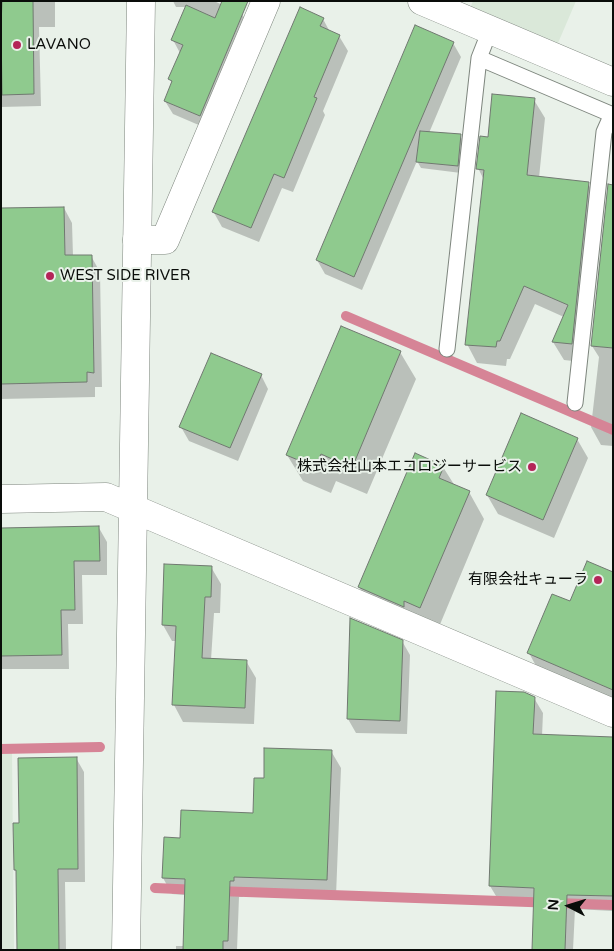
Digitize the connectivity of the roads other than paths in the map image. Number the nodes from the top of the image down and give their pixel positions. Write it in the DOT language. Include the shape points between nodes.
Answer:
graph roads {
  1 [pos="141,1"];
  2 [pos="266,1"];
  3 [pos="422,1"];
  4 [pos="490,30"];
  5 [pos="479,58"];
  6 [pos="613,82"];
  7 [pos="612,114"];
  8 [pos="137,240"];
  9 [pos="447,349"];
  10 [pos="575,403"];
  11 [pos="1,499"];
  12 [pos="133,509"];
  13 [pos="613,712"];
  14 [pos="126,950"];
  1 -- 8 [label="street"];
  2 -- 8 [label="street" via="165,240"];
  3 -- 4 [label="street"];
  4 -- 5 [label="lane"];
  4 -- 6 [label="street"];
  5 -- 7 [label="lane"];
  5 -- 9 [label="lane"];
  7 -- 10 [label="lane" via="604,132"];
  8 -- 12 [label="street"];
  11 -- 12 [label="street" via="106,497"];
  12 -- 13 [label="street"];
  12 -- 14 [label="street"];
}
